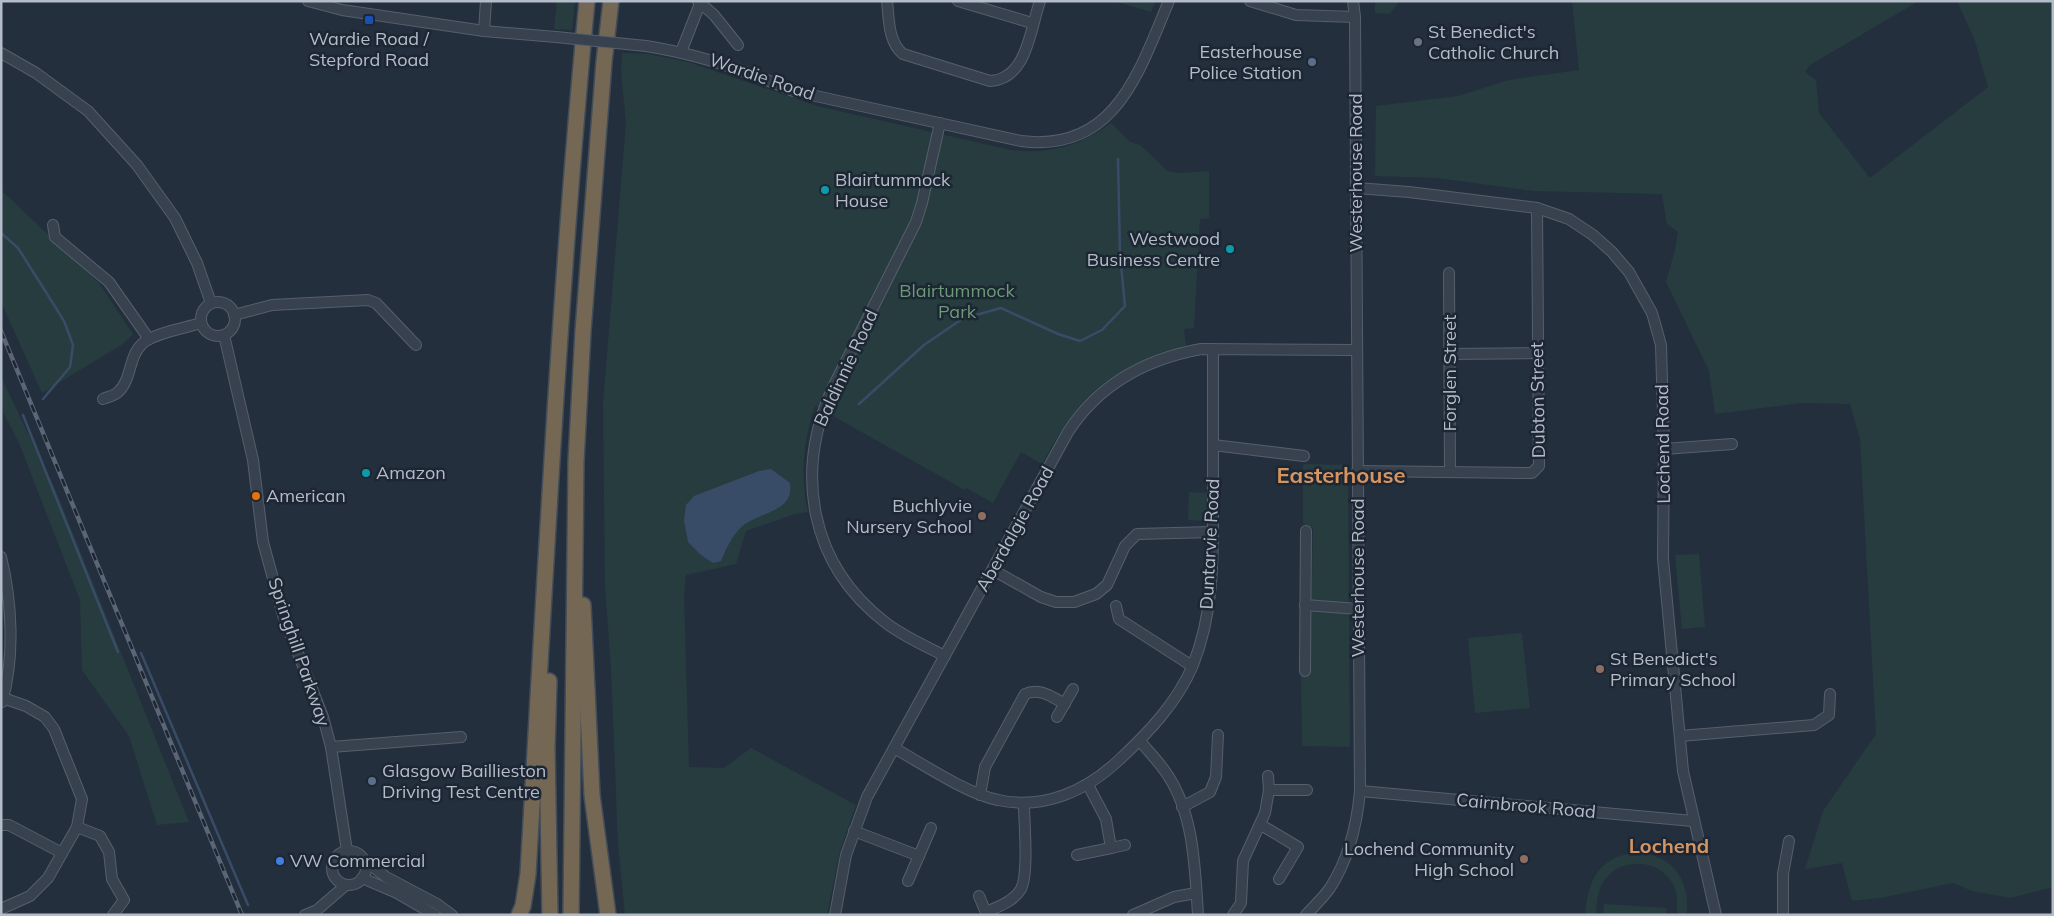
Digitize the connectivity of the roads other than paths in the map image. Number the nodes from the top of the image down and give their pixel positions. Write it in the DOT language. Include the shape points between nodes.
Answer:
graph roads {
  1 [pos="308,1"];
  2 [pos="486,1"];
  3 [pos="586,1"];
  4 [pos="611,1"];
  5 [pos="887,1"];
  6 [pos="1040,1"];
  7 [pos="1169,1"];
  8 [pos="1250,1"];
  9 [pos="1353,1"];
  10 [pos="1357,1"];
  11 [pos="699,2"];
  12 [pos="962,2"];
  13 [pos="1355,17"];
  14 [pos="1032,23"];
  15 [pos="484,31"];
  16 [pos="738,45"];
  17 [pos="681,52"];
  18 [pos="1,53"];
  19 [pos="940,123"];
  20 [pos="1356,188"];
  21 [pos="1537,208"];
  22 [pos="53,225"];
  23 [pos="1450,273"];
  24 [pos="211,303"];
  25 [pos="234,315"];
  26 [pos="201,323"];
  27 [pos="224,335"];
  28 [pos="149,339"];
  29 [pos="416,345"];
  30 [pos="1214,350"];
  31 [pos="1357,350"];
  32 [pos="1538,353"];
  33 [pos="1450,354"];
  34 [pos="102,399"];
  35 [pos="1732,444"];
  36 [pos="1213,445"];
  37 [pos="1664,449"];
  38 [pos="1304,456"];
  39 [pos="553,460"];
  40 [pos="576,461"];
  41 [pos="1358,471"];
  42 [pos="1450,472"];
  43 [pos="1306,531"];
  44 [pos="1213,532"];
  45 [pos="1,557"];
  46 [pos="993,570"];
  47 [pos="1306,605"];
  48 [pos="1116,606"];
  49 [pos="1358,610"];
  50 [pos="945,656"];
  51 [pos="1192,666"];
  52 [pos="1305,671"];
  53 [pos="1073,689"];
  54 [pos="1830,694"];
  55 [pos="2,701"];
  56 [pos="1065,704"];
  57 [pos="1057,717"];
  58 [pos="1218,735"];
  59 [pos="1680,736"];
  60 [pos="461,737"];
  61 [pos="1140,741"];
  62 [pos="331,747"];
  63 [pos="894,748"];
  64 [pos="1268,776"];
  65 [pos="1088,785"];
  66 [pos="1268,790"];
  67 [pos="1306,790"];
  68 [pos="1360,792"];
  69 [pos="980,795"];
  70 [pos="1024,804"];
  71 [pos="1182,807"];
  72 [pos="1693,821"];
  73 [pos="1,825"];
  74 [pos="1261,825"];
  75 [pos="77,827"];
  76 [pos="931,828"];
  77 [pos="854,831"];
  78 [pos="1789,841"];
  79 [pos="1125,845"];
  80 [pos="1111,848"];
  81 [pos="347,851"];
  82 [pos="62,853"];
  83 [pos="1077,855"];
  84 [pos="919,856"];
  85 [pos="364,860"];
  86 [pos="362,878"];
  87 [pos="1279,879"];
  88 [pos="908,881"];
  89 [pos="346,885"];
  90 [pos="1196,893"];
  91 [pos="979,896"];
  92 [pos="1,910"];
  93 [pos="986,913"];
  94 [pos="2,915"];
  95 [pos="113,915"];
  96 [pos="305,915"];
  97 [pos="435,915"];
  98 [pos="452,915"];
  99 [pos="519,915"];
  100 [pos="550,915"];
  101 [pos="571,915"];
  102 [pos="608,915"];
  103 [pos="835,915"];
  104 [pos="1133,915"];
  105 [pos="1198,915"];
  106 [pos="1233,915"];
  107 [pos="1306,915"];
  108 [pos="1716,915"];
  109 [pos="1783,915"];
  1 -- 15 [label="street, Wardie Road" via="342,10"];
  2 -- 15 [label="street"];
  3 -- 39 [label="highway" via="567,222"];
  4 -- 40 [label="highway"];
  5 -- 14 [label="street" via="891,35 896,48 903,54 990,82 1001,81 1010,75 1023,58"];
  6 -- 14 [label="street"];
  7 -- 19 [label="street, Wardie Road" via="1129,90 1105,118 1090,128 1060,140 1031,143"];
  8 -- 13 [label="street" via="1296,15"];
  9 -- 13 [label="street, Westerhouse Road"];
  10 -- 13 [label="street, Westerhouse Road"];
  11 -- 16 [label="street"];
  11 -- 17 [label="street"];
  12 -- 14 [label="street"];
  13 -- 20 [label="street, Westerhouse Road"];
  15 -- 17 [label="street, Wardie Road, bridge"];
  17 -- 19 [label="street, Wardie Road" via="724,64 793,91"];
  18 -- 24 [label="street" via="36,73 88,112 137,165 175,218 197,263"];
  19 -- 50 [label="street, Baldinnie Road" via="916,222 822,414 812,452 812,485 824,540 848,585 886,623"];
  20 -- 21 [label="street, Lochend Road"];
  20 -- 31 [label="street, Westerhouse Road"];
  21 -- 32 [label="street, Dubton Street"];
  21 -- 37 [label="street, Lochend Road" via="1569,219 1612,252 1629,272 1652,314 1661,345"];
  22 -- 28 [label="street" via="55,237 109,282"];
  23 -- 33 [label="street, Forglen Street"];
  24 -- 25 [label="street" via="223,303"];
  24 -- 26 [label="street" via="202,314"];
  25 -- 27 [label="street" via="234,325"];
  25 -- 29 [label="street" via="272,305 368,300 376,303"];
  26 -- 27 [label="street" via="212,335"];
  26 -- 28 [label="street"];
  27 -- 62 [label="street, Springhill Parkway" via="253,460 263,542 283,615"];
  28 -- 34 [label="street" via="134,355 126,381 118,392"];
  30 -- 31 [label="street, Aberdalgie Road"];
  30 -- 36 [label="street, Duntarvie Road"];
  30 -- 46 [label="street, Aberdalgie Road" via="1185,352 1148,364 1110,386 1094,400 1068,432"];
  31 -- 41 [label="street, Westerhouse Road"];
  32 -- 33 [label="street"];
  32 -- 42 [label="street, Dubton Street" via="1539,466 1532,473"];
  33 -- 42 [label="street, Forglen Street"];
  35 -- 37 [label="street"];
  36 -- 38 [label="street"];
  36 -- 44 [label="street, Duntarvie Road"];
  37 -- 59 [label="street, Lochend Road" via="1663,559"];
  39 -- 99 [label="highway" via="528,874"];
  39 -- 100 [label="highway" via="547,748"];
  40 -- 101 [label="highway"];
  40 -- 102 [label="highway" via="592,795"];
  41 -- 42 [label="street, Dubton Street"];
  41 -- 49 [label="street, Westerhouse Road"];
  43 -- 47 [label="street"];
  44 -- 46 [label="street" via="1138,534 1124,546 1107,585 1096,594 1074,602 1056,602 1041,597"];
  44 -- 51 [label="street, Duntarvie Road" via="1210,606"];
  45 -- 55 [label="street" via="7,580 10,617"];
  46 -- 50 [label="street, Aberdalgie Road"];
  47 -- 49 [label="street"];
  47 -- 52 [label="street"];
  48 -- 51 [label="street" via="1119,619"];
  49 -- 68 [label="street, Westerhouse Road"];
  50 -- 63 [label="street, Aberdalgie Road"];
  51 -- 61 [label="street, Duntarvie Road" via="1180,690"];
  53 -- 56 [label="street"];
  54 -- 59 [label="street" via="1829,715 1814,725"];
  55 -- 75 [label="street" via="26,706 45,717 54,729 82,799"];
  56 -- 57 [label="street"];
  56 -- 69 [label="street" via="1040,692 1025,694 986,767"];
  58 -- 71 [label="street" via="1216,777 1210,792"];
  59 -- 72 [label="street, Lochend Road" via="1682,771"];
  60 -- 62 [label="street"];
  61 -- 65 [label="street, Duntarvie Road"];
  61 -- 71 [label="street" via="1167,775"];
  62 -- 81 [label="street, Springhill Parkway"];
  63 -- 69 [label="street, Duntarvie Road"];
  63 -- 77 [label="street, Aberdalgie Road" via="867,796"];
  64 -- 66 [label="street"];
  65 -- 70 [label="street, Duntarvie Road" via="1060,797"];
  65 -- 80 [label="street" via="1106,819"];
  66 -- 67 [label="street"];
  66 -- 74 [label="street"];
  68 -- 72 [label="street, Cairnbrook Road"];
  68 -- 107 [label="street, Westerhouse Road" via="1347,855 1330,888"];
  69 -- 70 [label="street, Duntarvie Road"];
  70 -- 93 [label="street" via="1024,877 1020,890 1004,905"];
  71 -- 90 [label="street" via="1190,833"];
  72 -- 108 [label="street, Lochend Road"];
  73 -- 82 [label="street" via="9,825"];
  74 -- 87 [label="street" via="1298,846"];
  74 -- 106 [label="street" via="1243,862 1241,903"];
  75 -- 82 [label="street"];
  75 -- 95 [label="street" via="100,836 109,852 112,878 124,900"];
  76 -- 84 [label="street"];
  77 -- 84 [label="street"];
  77 -- 103 [label="street, Aberdalgie Road" via="840,880"];
  78 -- 109 [label="street" via="1783,874"];
  79 -- 80 [label="street"];
  80 -- 83 [label="street"];
  81 -- 85 [label="street" via="357,853"];
  81 -- 89 [label="street" via="337,856 332,865 334,876"];
  82 -- 92 [label="street" via="48,878 30,896"];
  84 -- 88 [label="street"];
  85 -- 86 [label="street" via="366,869"];
  85 -- 98 [label="street" via="386,877 438,904"];
  86 -- 89 [label="street" via="355,884"];
  86 -- 97 [label="street"];
  89 -- 96 [label="street" via="317,910"];
  90 -- 104 [label="street" via="1174,897"];
  90 -- 105 [label="street"];
  91 -- 93 [label="street"];
  92 -- 94 [label="street"];
}
